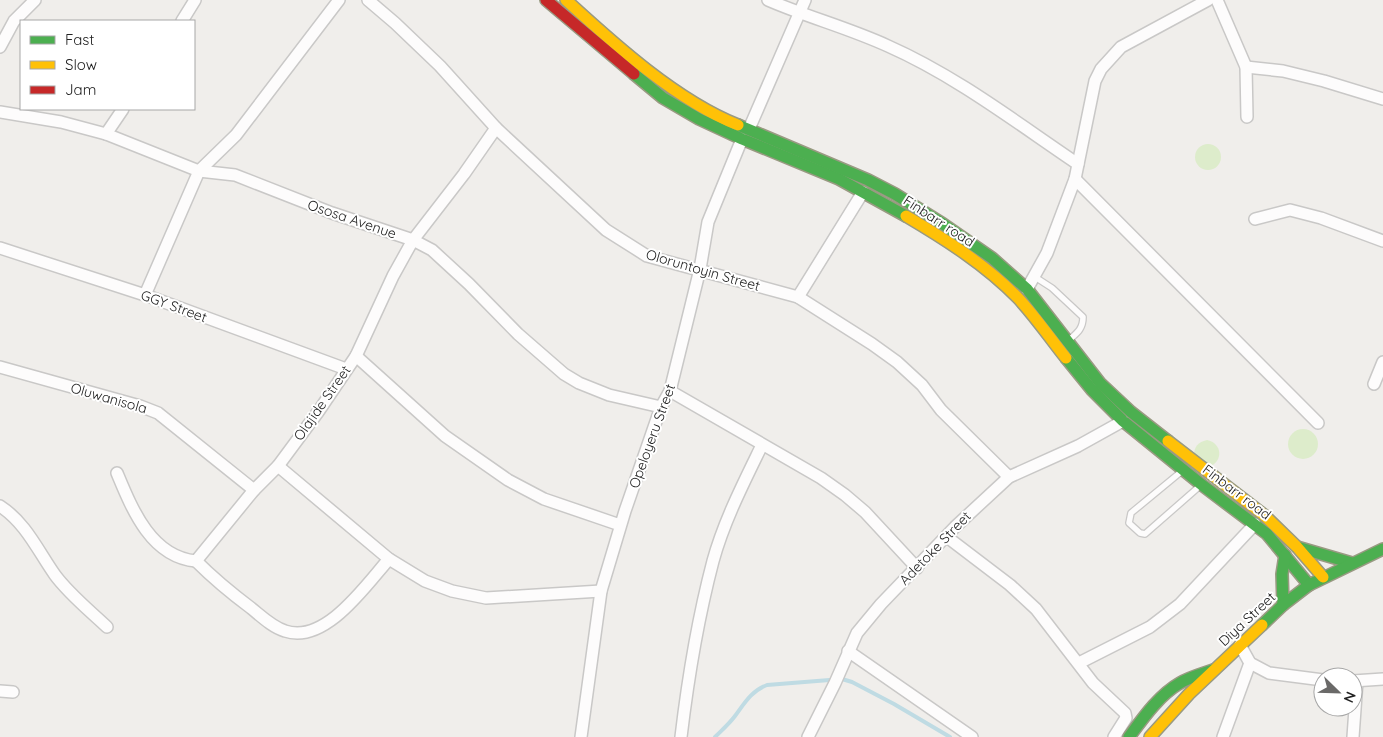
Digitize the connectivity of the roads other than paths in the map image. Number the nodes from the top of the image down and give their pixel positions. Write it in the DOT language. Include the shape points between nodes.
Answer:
graph roads {
  1 [pos="35,0"];
  2 [pos="195,0"];
  3 [pos="339,0"];
  4 [pos="368,0"];
  5 [pos="546,0"];
  6 [pos="566,0"];
  7 [pos="768,0"];
  8 [pos="805,0"];
  9 [pos="1208,0"];
  10 [pos="1217,0"];
  11 [pos="800,12"];
  12 [pos="183,20"];
  13 [pos="0,47"];
  14 [pos="1246,67"];
  15 [pos="671,88"];
  16 [pos="663,98"];
  17 [pos="1383,100"];
  18 [pos="122,110"];
  19 [pos="0,112"];
  20 [pos="1247,117"];
  21 [pos="496,128"];
  22 [pos="749,129"];
  23 [pos="106,134"];
  24 [pos="742,139"];
  25 [pos="1078,164"];
  26 [pos="199,171"];
  27 [pos="1076,179"];
  28 [pos="864,192"];
  29 [pos="1256,219"];
  30 [pos="413,240"];
  31 [pos="1383,242"];
  32 [pos="0,248"];
  33 [pos="700,270"];
  34 [pos="1035,277"];
  35 [pos="1027,289"];
  36 [pos="145,295"];
  37 [pos="798,296"];
  38 [pos="1067,342"];
  39 [pos="356,356"];
  40 [pos="1383,362"];
  41 [pos="0,368"];
  42 [pos="346,368"];
  43 [pos="1374,384"];
  44 [pos="670,391"];
  45 [pos="661,407"];
  46 [pos="1123,421"];
  47 [pos="1318,423"];
  48 [pos="762,445"];
  49 [pos="1193,461"];
  50 [pos="278,466"];
  51 [pos="1183,470"];
  52 [pos="117,473"];
  53 [pos="1211,474"];
  54 [pos="1009,477"];
  55 [pos="1202,485"];
  56 [pos="254,490"];
  57 [pos="0,506"];
  58 [pos="1255,524"];
  59 [pos="620,525"];
  60 [pos="947,537"];
  61 [pos="1297,547"];
  62 [pos="1383,549"];
  63 [pos="1285,555"];
  64 [pos="389,560"];
  65 [pos="196,561"];
  66 [pos="1352,562"];
  67 [pos="917,568"];
  68 [pos="1323,577"];
  69 [pos="1309,585"];
  70 [pos="601,591"];
  71 [pos="1283,605"];
  72 [pos="107,627"];
  73 [pos="1240,645"];
  74 [pos="848,651"];
  75 [pos="1079,663"];
  76 [pos="1250,663"];
  77 [pos="1213,670"];
  78 [pos="1313,679"];
  79 [pos="1383,679"];
  80 [pos="1363,680"];
  81 [pos="0,691"];
  82 [pos="12,692"];
  83 [pos="1354,717"];
  84 [pos="581,737"];
  85 [pos="681,737"];
  86 [pos="808,737"];
  87 [pos="972,737"];
  88 [pos="1114,737"];
  89 [pos="1129,737"];
  90 [pos="1150,737"];
  91 [pos="1223,737"];
  92 [pos="1353,737"];
  1 -- 13 [label="street" via="14,22"];
  2 -- 12 [label="street"];
  3 -- 26 [label="street" via="236,135"];
  4 -- 21 [label="street, Oloruntoyin Street" via="440,66"];
  5 -- 16 [label="main road, Finbarr road"];
  6 -- 15 [label="main road, Finbarr road"];
  7 -- 11 [label="street"];
  8 -- 11 [label="street"];
  9 -- 25 [label="street" via="1121,47 1100,69"];
  10 -- 14 [label="street"];
  11 -- 22 [label="street"];
  11 -- 25 [label="street" via="922,62"];
  14 -- 17 [label="street" via="1283,71"];
  14 -- 20 [label="street"];
  15 -- 16 [label="main road"];
  15 -- 22 [label="main road, Finbarr road"];
  16 -- 24 [label="main road, Finbarr road"];
  18 -- 23 [label="street"];
  19 -- 23 [label="street, Ososa Avenue" via="61,122"];
  21 -- 30 [label="street, Olajide Street"];
  21 -- 33 [label="street, Oloruntoyin Street" via="606,230 626,244 647,256"];
  22 -- 35 [label="main road, Finbarr road" via="894,194 992,258"];
  23 -- 26 [label="street, Ososa Avenue"];
  24 -- 28 [label="main road, Finbarr road" via="839,178"];
  24 -- 33 [label="street, Opeloyeru Street" via="708,222"];
  25 -- 27 [label="street"];
  26 -- 30 [label="street, Ososa Avenue" via="235,175"];
  26 -- 36 [label="street"];
  27 -- 34 [label="street"];
  27 -- 47 [label="street"];
  28 -- 37 [label="street"];
  28 -- 46 [label="main road, Finbarr road" via="935,233 983,267 1018,298 1092,390"];
  29 -- 31 [label="street" via="1290,210 1321,218"];
  30 -- 39 [label="street, Olajide Street"];
  30 -- 45 [label="street, Ososa Avenue" via="432,250 564,374 609,395"];
  32 -- 36 [label="street, GGY Street"];
  33 -- 37 [label="street, Oloruntoyin Street"];
  33 -- 44 [label="street, Opeloyeru Street"];
  34 -- 35 [label="street"];
  34 -- 38 [label="lane" via="1083,317 1080,331"];
  35 -- 38 [label="main road, Finbarr road"];
  36 -- 42 [label="street, GGY Street"];
  37 -- 54 [label="street, Oloruntoyin Street" via="897,362"];
  38 -- 49 [label="main road, Finbarr road" via="1100,383"];
  39 -- 42 [label="street, Olajide Street"];
  39 -- 59 [label="street" via="445,436 508,480 544,499"];
  40 -- 43 [label="street"];
  41 -- 56 [label="street, Oluwanisola" via="158,413"];
  42 -- 50 [label="street, Olajide Street"];
  44 -- 45 [label="street, Opeloyeru Street"];
  44 -- 48 [label="street"];
  45 -- 59 [label="street, Opeloyeru Street"];
  46 -- 51 [label="main road, Finbarr road"];
  46 -- 54 [label="street, Adetoke Street" via="1078,446"];
  48 -- 67 [label="street" via="845,495"];
  48 -- 85 [label="street" via="739,493 714,560 699,626"];
  49 -- 51 [label="lane"];
  49 -- 53 [label="main road, Finbarr road"];
  50 -- 56 [label="street, Olajide Street"];
  50 -- 64 [label="street"];
  51 -- 55 [label="main road, Finbarr road"];
  51 -- 55 [label="lane" via="1131,513 1129,523 1140,534 1145,534"];
  52 -- 65 [label="street" via="147,533 172,554"];
  53 -- 55 [label="lane"];
  53 -- 61 [label="main road, Finbarr road"];
  54 -- 60 [label="street, Adetoke Street"];
  55 -- 58 [label="main road, Finbarr road"];
  56 -- 65 [label="street, Olajide Street"];
  57 -- 72 [label="street" via="24,526 56,576"];
  58 -- 63 [label="main road, Finbarr road"];
  58 -- 75 [label="street" via="1180,604 1133,637"];
  59 -- 70 [label="street, Opeloyeru Street"];
  60 -- 67 [label="street, Adetoke Street"];
  60 -- 75 [label="street" via="1036,609"];
  61 -- 66 [label="main road"];
  61 -- 68 [label="main road, Finbarr road"];
  62 -- 66 [label="main road, Diya Street"];
  63 -- 69 [label="main road, Finbarr road"];
  63 -- 71 [label="main road"];
  64 -- 65 [label="street" via="337,616 319,628 296,634 275,627"];
  64 -- 70 [label="street" via="425,581 486,598"];
  66 -- 68 [label="main road, Diya Street"];
  67 -- 74 [label="street, Adetoke Street" via="881,604 858,632"];
  68 -- 69 [label="main road, Diya Street"];
  69 -- 71 [label="main road, Diya Street"];
  70 -- 84 [label="street, Opeloyeru Street"];
  71 -- 73 [label="main road, Diya Street"];
  73 -- 76 [label="street"];
  73 -- 77 [label="main road, Diya Street"];
  74 -- 86 [label="street, Adetoke Street"];
  74 -- 87 [label="street"];
  75 -- 88 [label="street" via="1093,683 1125,713 1126,718"];
  76 -- 78 [label="street" via="1269,672"];
  76 -- 91 [label="street"];
  77 -- 89 [label="main road" via="1175,686"];
  77 -- 90 [label="main road, Diya Street"];
  79 -- 80 [label="street"];
  81 -- 82 [label="street"];
  83 -- 92 [label="street"];
}
